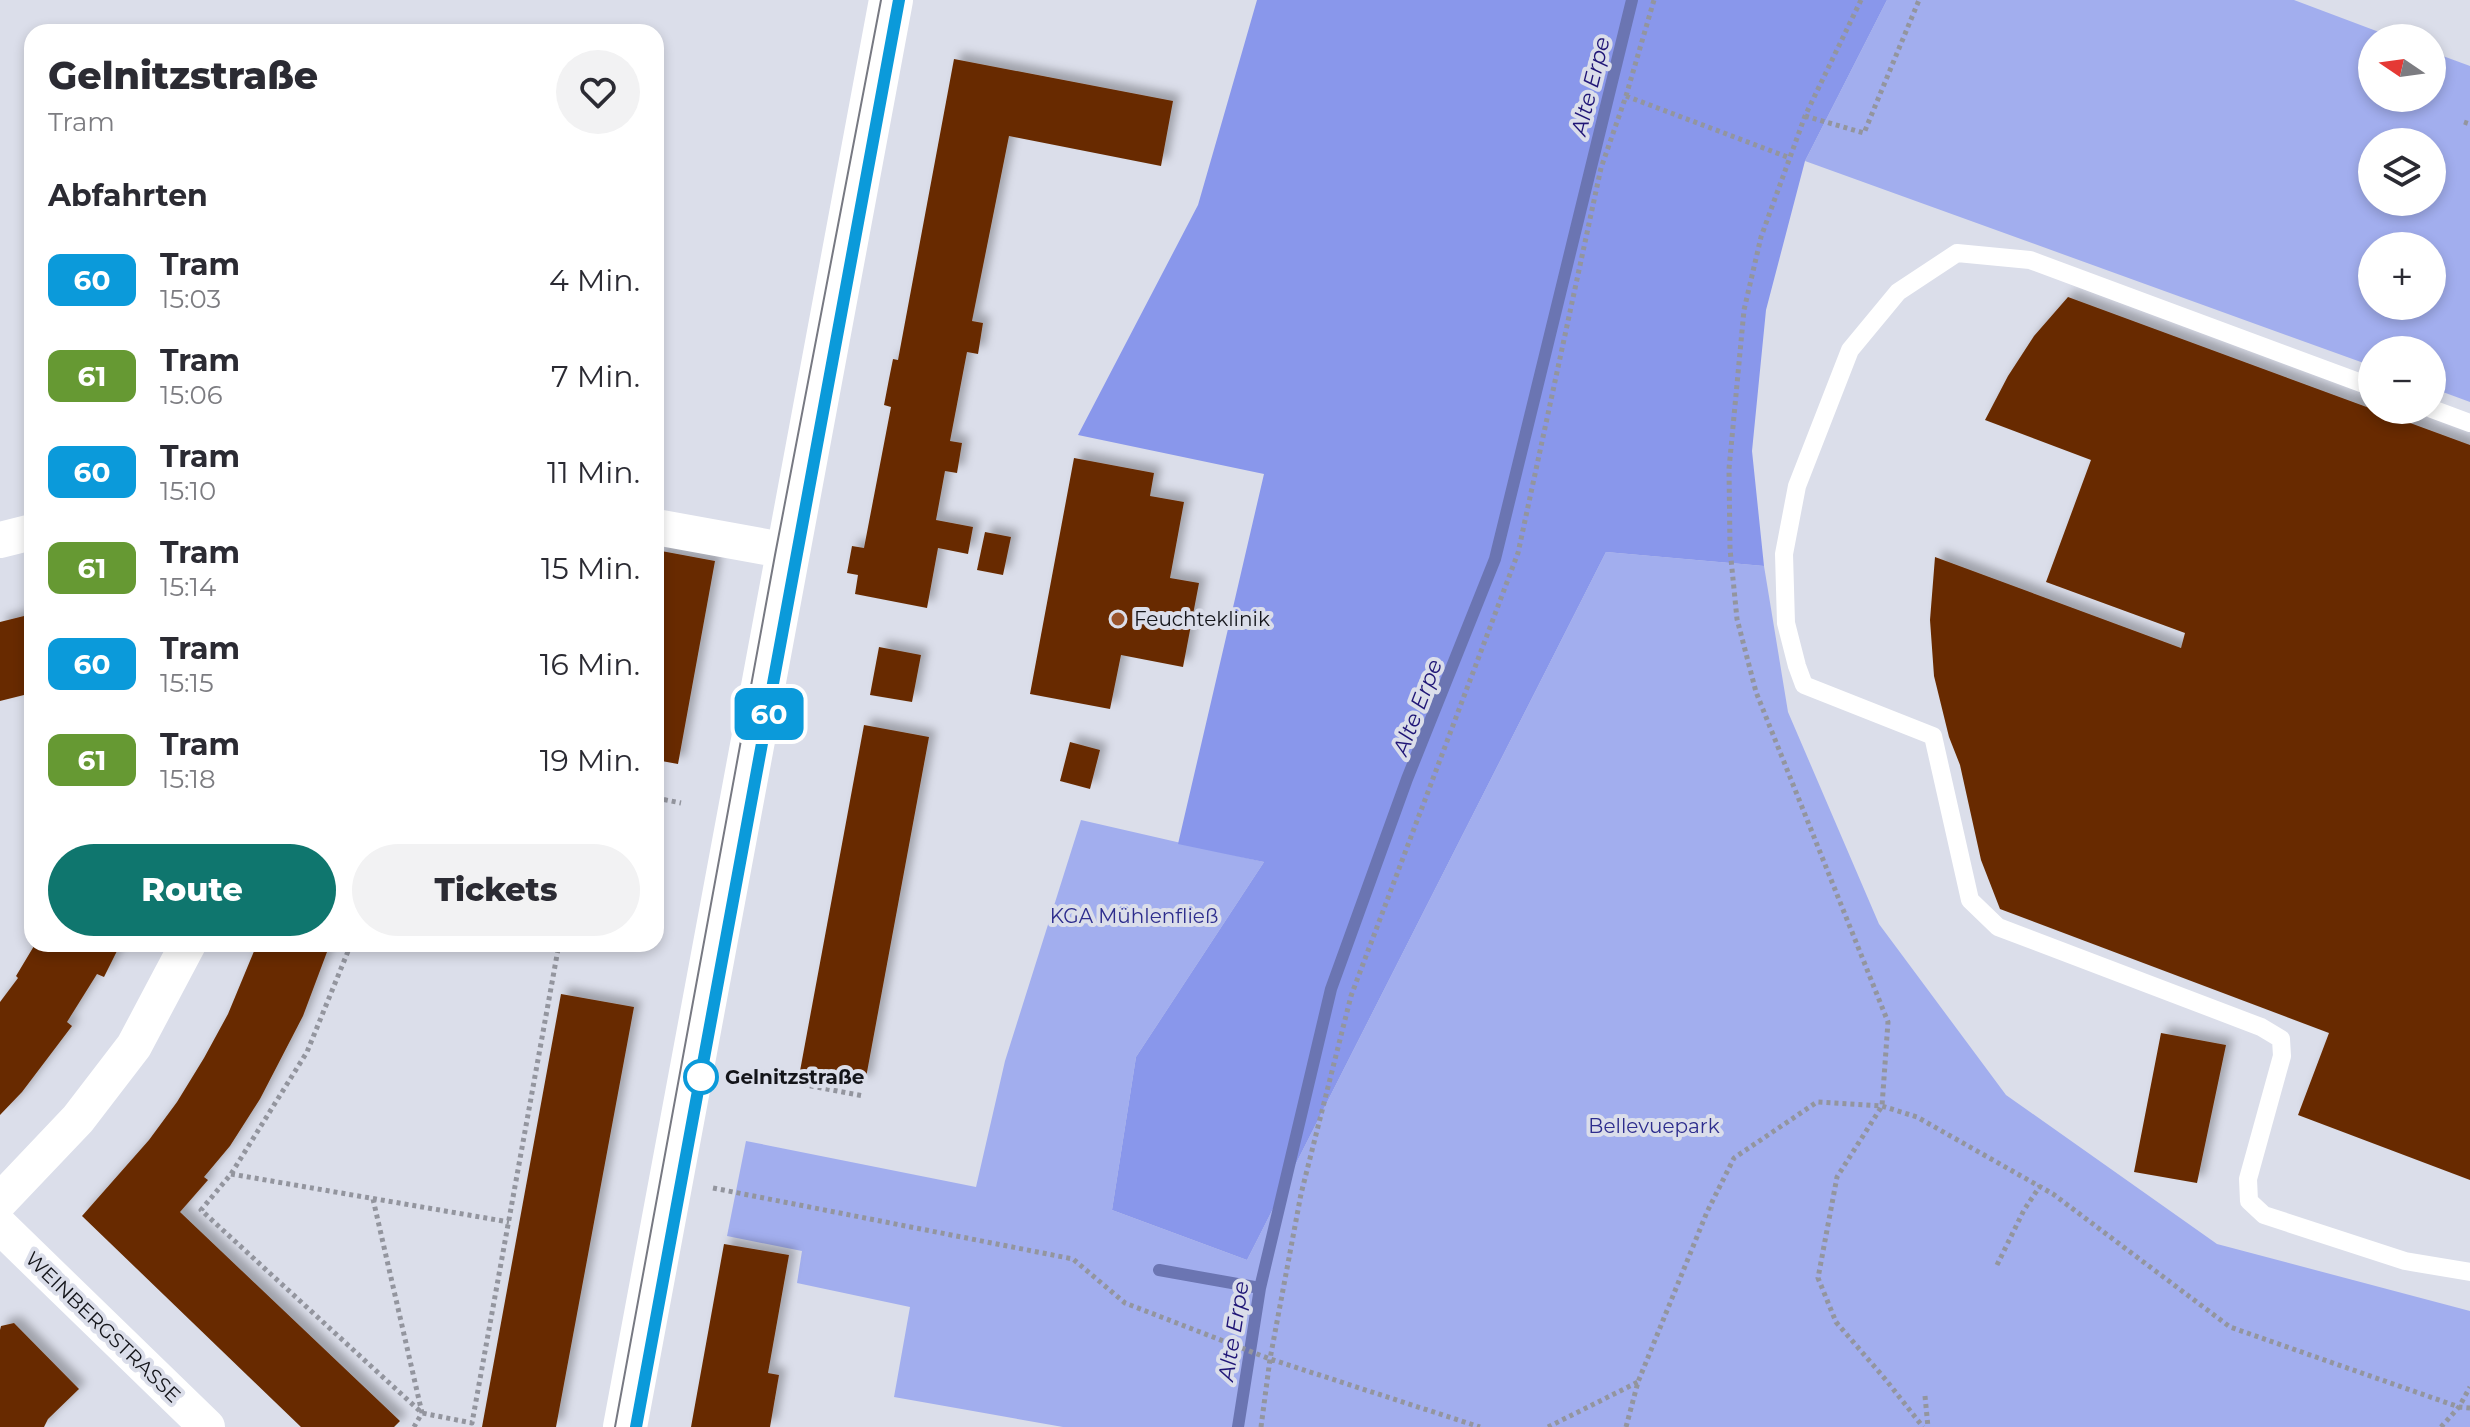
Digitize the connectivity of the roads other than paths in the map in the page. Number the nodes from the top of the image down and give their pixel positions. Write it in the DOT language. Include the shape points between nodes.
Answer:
graph roads {
  1 [pos="891,0"];
  2 [pos="2358,382"];
  3 [pos="2446,414"];
  4 [pos="2470,423"];
  5 [pos="664,528"];
  6 [pos="24,534"];
  7 [pos="0,540"];
  8 [pos="788,551"];
  9 [pos="185,952"];
  10 [pos="0,1201"];
  11 [pos="0,1226"];
  12 [pos="2470,1272"];
  13 [pos="207,1427"];
  14 [pos="625,1427"];
  1 -- 8 [label="street"];
  2 -- 12 [label="lane" via="2030,260 1957,253 1898,292 1850,350 1797,486 1784,554 1786,623 1804,685 1933,736 1970,900 1998,927 2281,1039 2282,1056 2248,1179 2249,1201 2264,1215 2405,1261"];
  3 -- 4 [label="lane"];
  5 -- 8 [label="street"];
  6 -- 7 [label="street"];
  8 -- 14 [label="street"];
  9 -- 10 [label="street" via="134,1046 78,1119"];
  11 -- 13 [label="street, WEINBERGSTRASSE"];
}
